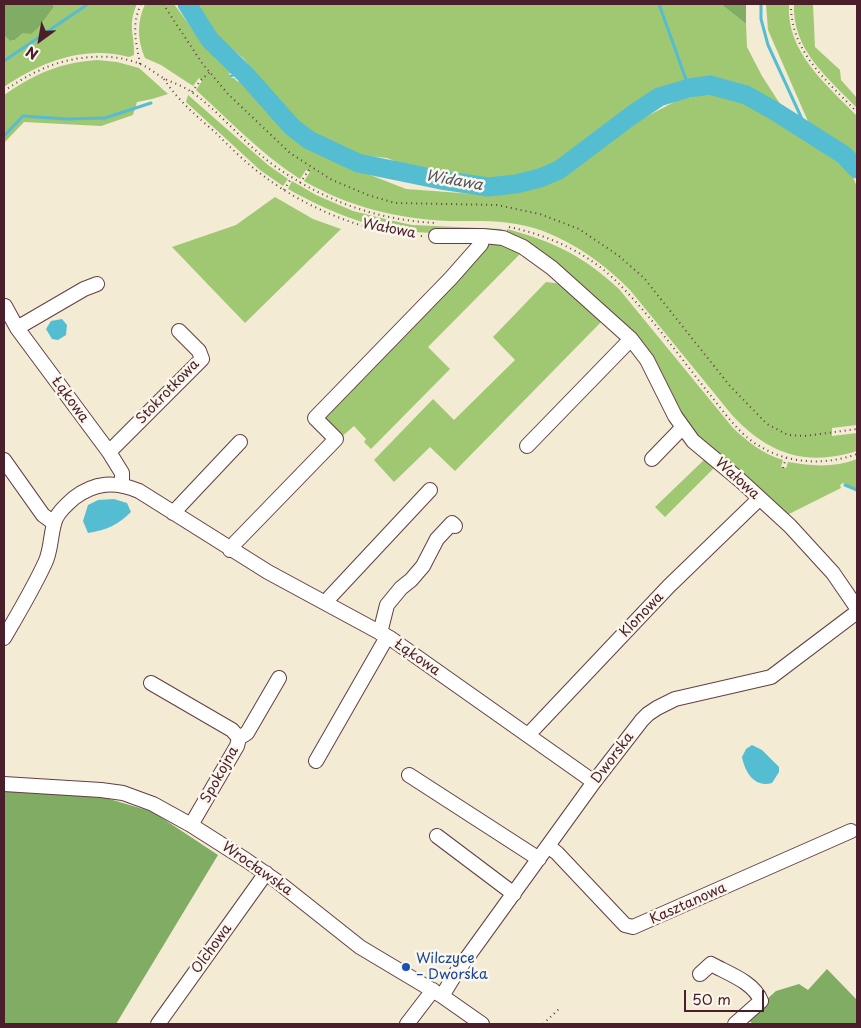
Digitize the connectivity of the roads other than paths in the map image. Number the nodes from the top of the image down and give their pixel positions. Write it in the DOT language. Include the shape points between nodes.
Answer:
graph roads {
  1 [pos="436,236"];
  2 [pos="483,236"];
  3 [pos="97,284"];
  4 [pos="11,317"];
  5 [pos="179,331"];
  6 [pos="631,339"];
  7 [pos="683,427"];
  8 [pos="240,442"];
  9 [pos="527,446"];
  10 [pos="108,452"];
  11 [pos="652,459"];
  12 [pos="4,463"];
  13 [pos="122,485"];
  14 [pos="430,490"];
  15 [pos="759,499"];
  16 [pos="173,513"];
  17 [pos="54,523"];
  18 [pos="455,526"];
  19 [pos="230,550"];
  20 [pos="327,604"];
  21 [pos="857,608"];
  22 [pos="857,612"];
  23 [pos="384,635"];
  24 [pos="4,638"];
  25 [pos="279,678"];
  26 [pos="151,683"];
  27 [pos="528,736"];
  28 [pos="239,738"];
  29 [pos="316,761"];
  30 [pos="409,775"];
  31 [pos="594,782"];
  32 [pos="4,784"];
  33 [pos="191,825"];
  34 [pos="851,831"];
  35 [pos="437,836"];
  36 [pos="548,846"];
  37 [pos="539,859"];
  38 [pos="266,873"];
  39 [pos="514,894"];
  40 [pos="700,974"];
  41 [pos="437,993"];
  42 [pos="158,1024"];
  43 [pos="407,1024"];
  44 [pos="482,1024"];
  45 [pos="736,1024"];
  1 -- 2 [label="street, Wałowa"];
  2 -- 6 [label="street, Wałowa" via="503,238 538,257"];
  2 -- 19 [label="street" via="481,244 451,278 314,418 336,438"];
  3 -- 4 [label="street"];
  4 -- 10 [label="street, Łąkowa"];
  5 -- 10 [label="street, Stokrotkowa" via="199,351 202,359"];
  6 -- 7 [label="street, Wałowa"];
  6 -- 9 [label="street"];
  7 -- 11 [label="street"];
  7 -- 15 [label="street, Wałowa" via="693,441"];
  8 -- 16 [label="street"];
  10 -- 13 [label="street, Łąkowa" via="122,473"];
  12 -- 17 [label="street" via="43,516"];
  13 -- 16 [label="street, Łąkowa" via="139,491"];
  13 -- 17 [label="street, Łąkowa" via="102,484 88,489 65,506"];
  14 -- 20 [label="street"];
  15 -- 21 [label="street, Wałowa" via="834,572"];
  15 -- 27 [label="street, Klonowa" via="669,586"];
  16 -- 19 [label="street, Łąkowa"];
  17 -- 24 [label="street, Łąkowa" via="46,561"];
  18 -- 23 [label="street" via="452,523 437,539 423,566 387,605"];
  19 -- 20 [label="street, Łąkowa"];
  20 -- 23 [label="street, Łąkowa"];
  22 -- 31 [label="street, Dworska" via="771,677 675,699 657,708 642,720"];
  23 -- 27 [label="street, Łąkowa"];
  23 -- 29 [label="street"];
  25 -- 28 [label="street" via="247,733"];
  26 -- 28 [label="street, Spokojna" via="232,730"];
  27 -- 31 [label="street, Łąkowa"];
  28 -- 33 [label="street, Spokojna"];
  30 -- 37 [label="street"];
  31 -- 36 [label="street, Dworska"];
  32 -- 33 [label="street, Wrocławska" via="123,793 153,804"];
  33 -- 38 [label="street, Wrocławska"];
  34 -- 36 [label="street, Kasztanowa" via="633,927 625,925"];
  35 -- 39 [label="street"];
  36 -- 37 [label="street, Dworska"];
  37 -- 39 [label="street, Dworska"];
  38 -- 41 [label="street, Wrocławska" via="360,947"];
  38 -- 42 [label="street, Olchowa"];
  39 -- 41 [label="street, Dworska" via="456,973"];
  40 -- 45 [label="street" via="710,964 749,986 759,996 761,1001"];
  41 -- 43 [label="street, Dworska"];
  41 -- 44 [label="street, Wrocławska"];
}
